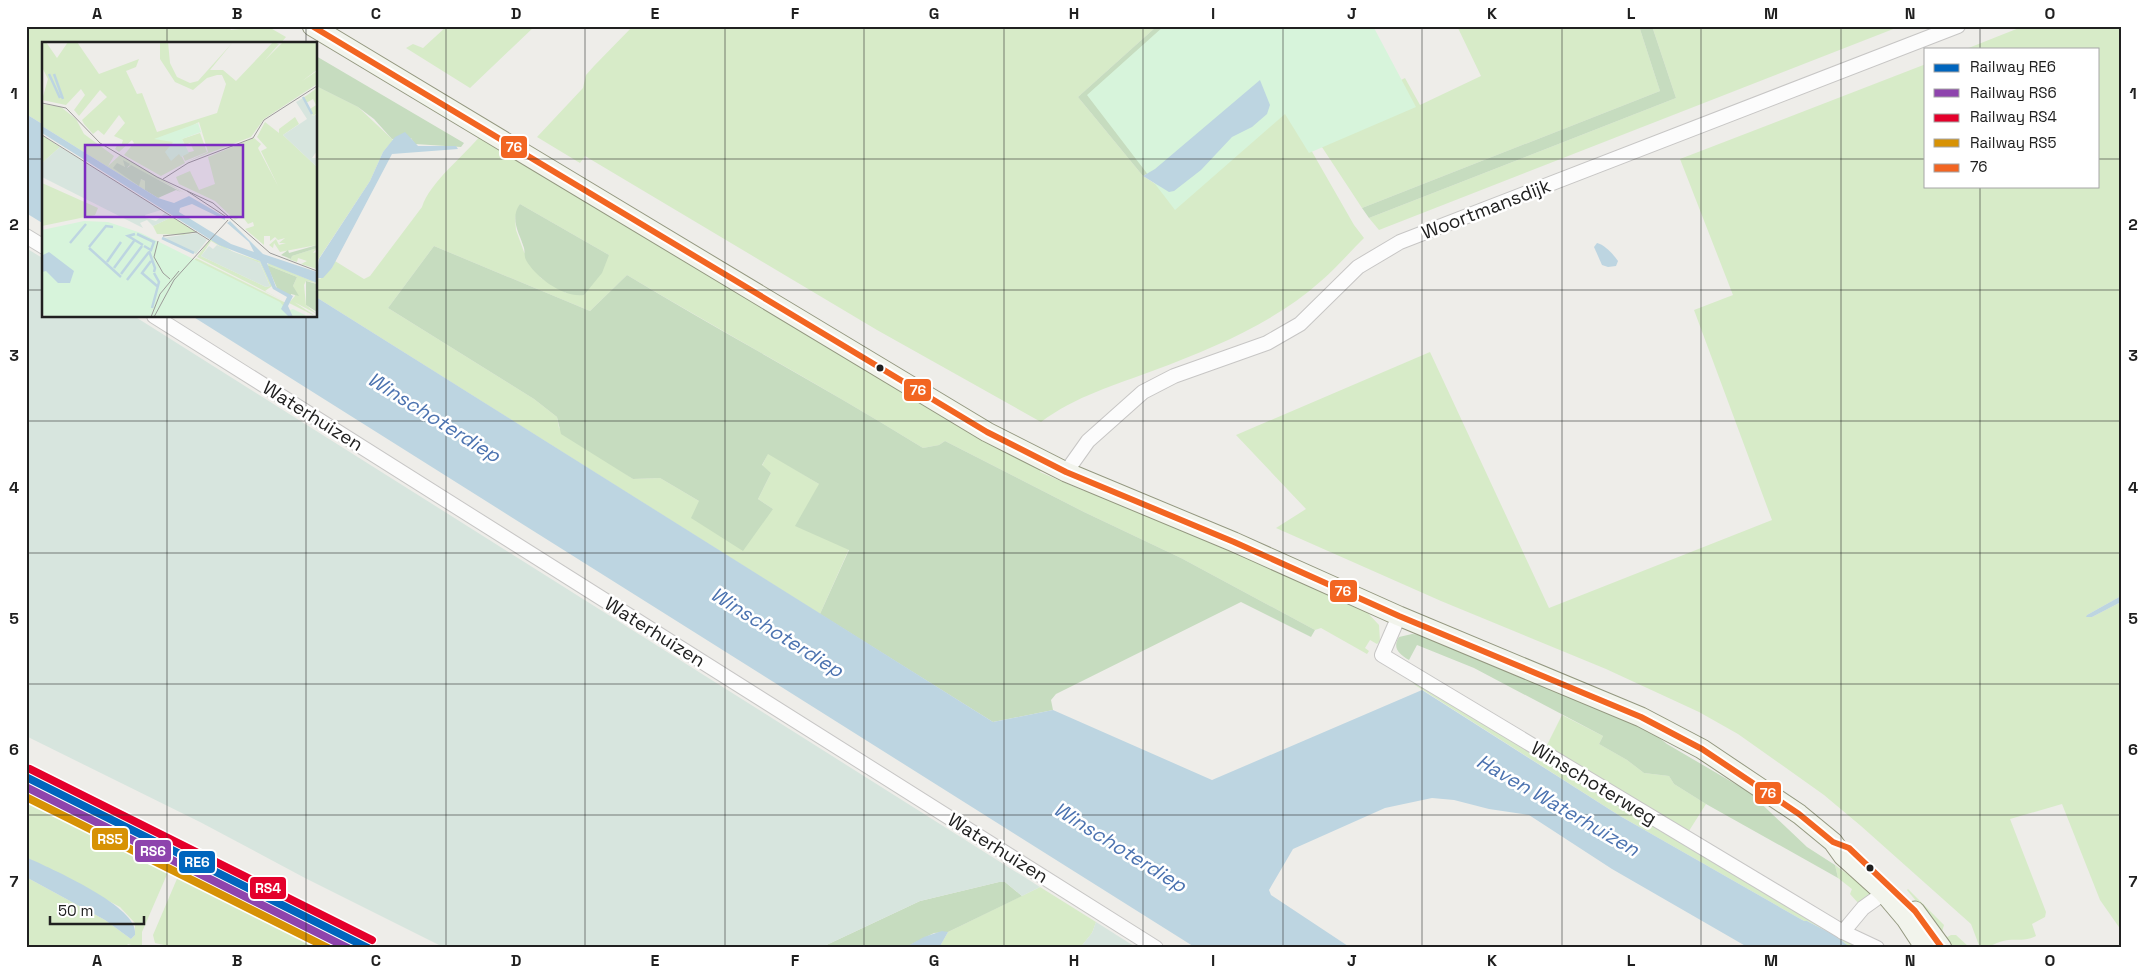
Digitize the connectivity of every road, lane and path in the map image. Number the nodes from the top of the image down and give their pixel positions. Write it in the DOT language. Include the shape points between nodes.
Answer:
graph roads {
  1 [pos="312,26"];
  2 [pos="1958,26"];
  3 [pos="26,236"];
  4 [pos="42,246"];
  5 [pos="157,318"];
  6 [pos="1066,472"];
  7 [pos="1399,616"];
  8 [pos="1833,842"];
  9 [pos="1884,893"];
  10 [pos="1843,932"];
  11 [pos="1156,948"];
  12 [pos="1877,948"];
  13 [pos="1925,948"];
  14 [pos="1942,948"];
  1 -- 6 [label="main road" via="987,432"];
  2 -- 6 [label="street, Woortmansdijk" via="1400,242 1358,267 1300,324 1267,343 1174,376 1142,392 1088,441"];
  3 -- 4 [label="street"];
  5 -- 11 [label="street, Waterhuizen"];
  6 -- 7 [label="main road"];
  7 -- 8 [label="main road" via="1641,717 1702,749 1750,780"];
  7 -- 10 [label="street, Winschoterweg" via="1382,655"];
  8 -- 9 [label="main road" via="1843,856"];
  8 -- 14 [label="main road" via="1849,848 1916,911"];
  9 -- 10 [label="street" via="1863,908"];
  9 -- 13 [label="main road"];
  10 -- 12 [label="street, Winschoterweg"];
}
